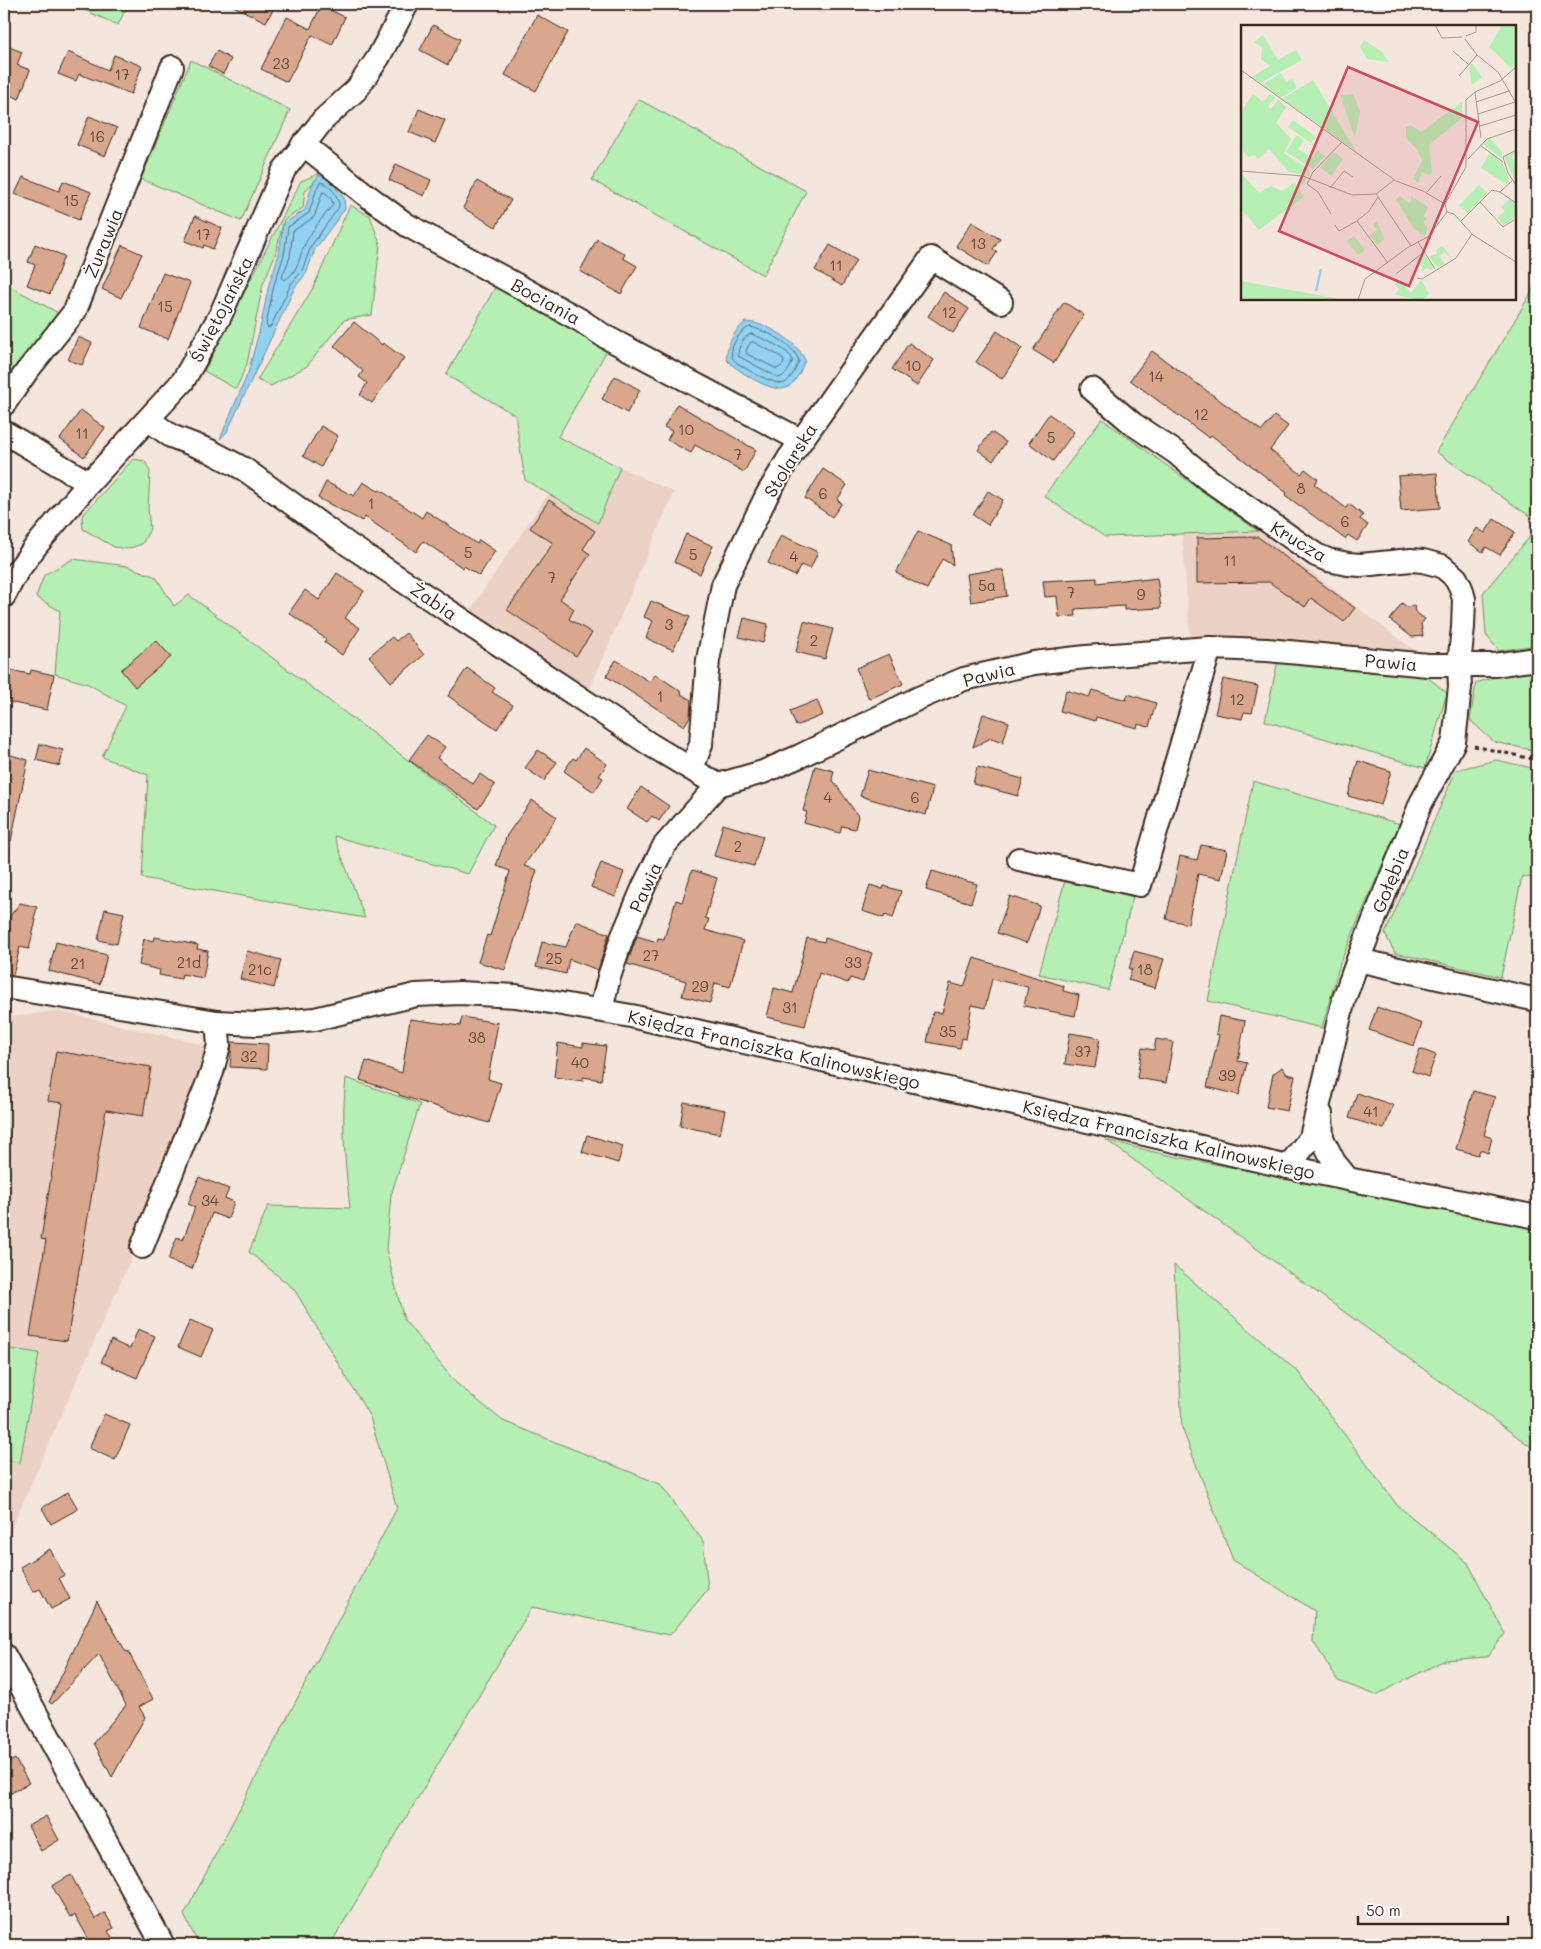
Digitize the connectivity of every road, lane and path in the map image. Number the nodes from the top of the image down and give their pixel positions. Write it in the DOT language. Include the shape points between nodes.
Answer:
graph roads {
  1 [pos="407,4"];
  2 [pos="172,67"];
  3 [pos="303,144"];
  4 [pos="1001,302"];
  5 [pos="1092,389"];
  6 [pos="4,404"];
  7 [pos="149,420"];
  8 [pos="4,432"];
  9 [pos="800,440"];
  10 [pos="89,484"];
  11 [pos="4,596"];
  12 [pos="1210,648"];
  13 [pos="1537,659"];
  14 [pos="1459,665"];
  15 [pos="1454,742"];
  16 [pos="1537,760"];
  17 [pos="692,769"];
  18 [pos="718,785"];
  19 [pos="1019,860"];
  20 [pos="1358,960"];
  21 [pos="4,987"];
  22 [pos="1537,1000"];
  23 [pos="601,1010"];
  24 [pos="217,1022"];
  25 [pos="1320,1098"];
  26 [pos="1288,1168"];
  27 [pos="1347,1178"];
  28 [pos="1537,1217"];
  29 [pos="142,1247"];
  30 [pos="4,1655"];
  31 [pos="163,1945"];
  1 -- 3 [label="street, Świętojańska" via="357,89 323,120"];
  2 -- 6 [label="street, Żurawia" via="76,311 27,370"];
  3 -- 7 [label="street, Świętojańska" via="284,170 240,274 199,356 183,381"];
  3 -- 9 [label="street, Bociania" via="407,225 604,336"];
  4 -- 9 [label="street, Stolarska" via="931,258"];
  5 -- 14 [label="street, Krucza" via="1133,424 1316,555 1335,562 1362,565 1423,561 1442,566 1450,572 1459,583 1464,599"];
  7 -- 10 [label="street, Świętojańska"];
  7 -- 17 [label="street, Żabia" via="171,436 210,451 244,470 365,556"];
  8 -- 10 [label="street"];
  9 -- 17 [label="street, Stolarska" via="767,495 723,586 708,660 701,744"];
  10 -- 11 [label="street, Świętojańska" via="36,546"];
  12 -- 14 [label="street, Pawia"];
  12 -- 18 [label="street, Pawia" via="1034,663 964,679 763,772"];
  12 -- 19 [label="street" via="1140,885"];
  13 -- 14 [label="street, Pawia" via="1494,665"];
  14 -- 15 [label="street, Gołębia"];
  15 -- 16 [label="path"];
  15 -- 20 [label="street, Gołębia" via="1421,803"];
  17 -- 18 [label="street, Żabia"];
  18 -- 23 [label="street, Pawia" via="664,846 622,938"];
  20 -- 22 [label="street"];
  20 -- 25 [label="street, Gołębia" via="1344,999"];
  21 -- 24 [label="street, Księdza Franciszka Kalinowskiego"];
  23 -- 24 [label="street, Księdza Franciszka Kalinowskiego" via="516,996 460,993 416,995 315,1020 257,1024"];
  23 -- 26 [label="street, Księdza Franciszka Kalinowskiego"];
  24 -- 29 [label="street" via="219,1045 212,1072"];
  25 -- 26 [label="street, Gołębia" via="1311,1137"];
  25 -- 27 [label="street, Gołębia" via="1322,1138 1334,1162"];
  26 -- 27 [label="street, Księdza Franciszka Kalinowskiego"];
  27 -- 28 [label="street, Księdza Franciszka Kalinowskiego"];
  30 -- 31 [label="street"];
}
